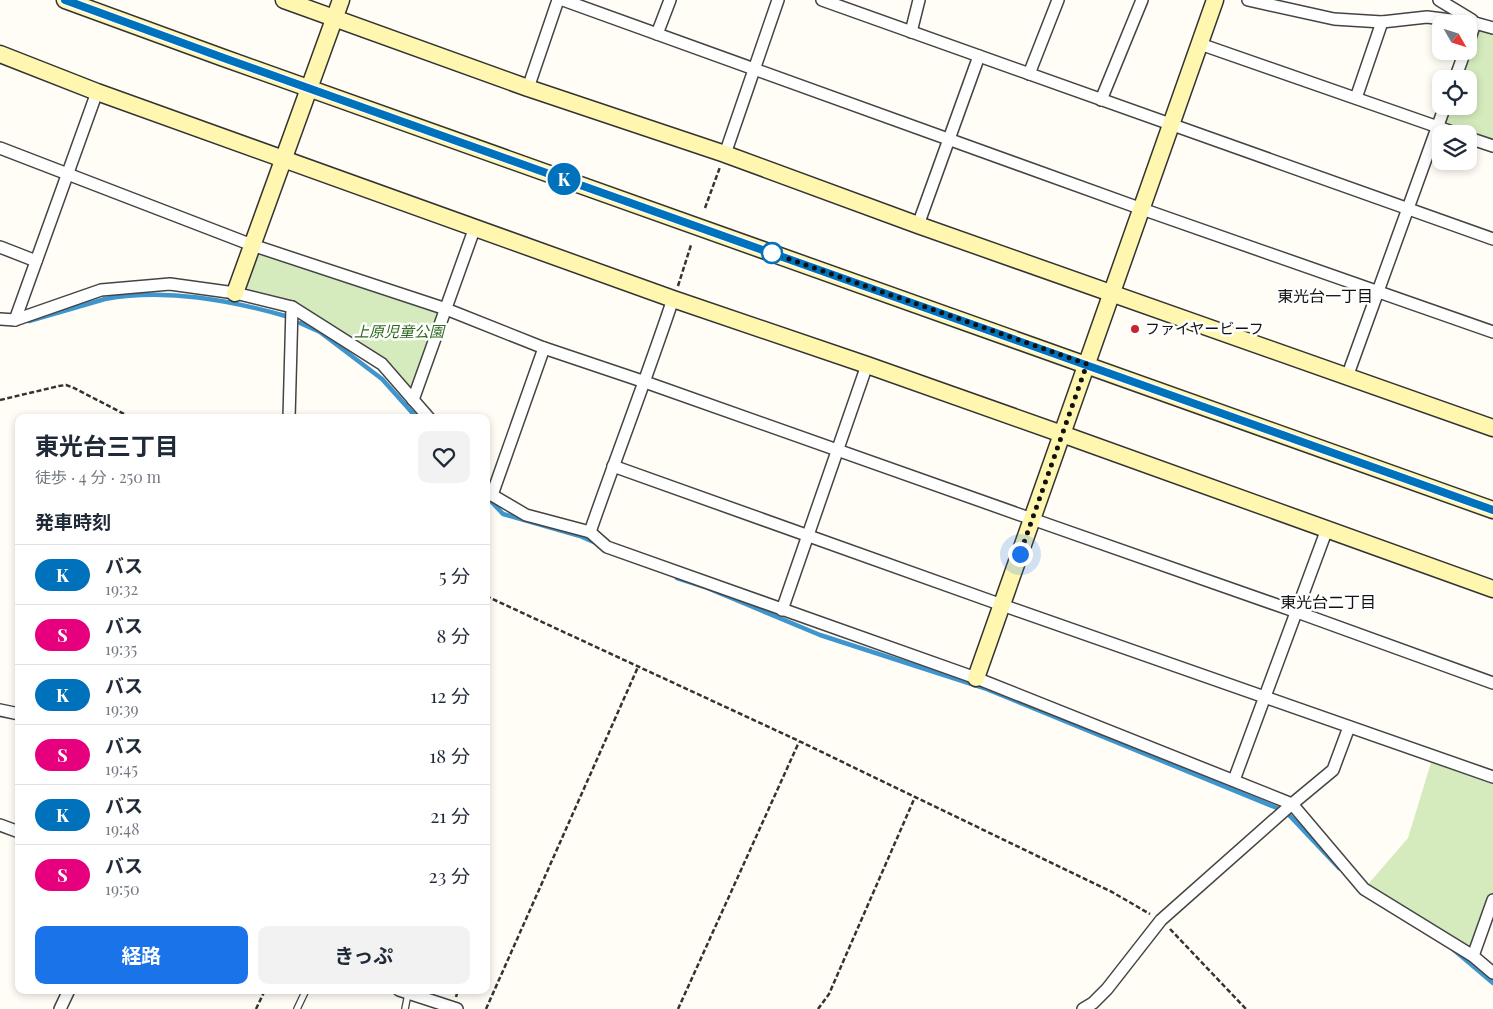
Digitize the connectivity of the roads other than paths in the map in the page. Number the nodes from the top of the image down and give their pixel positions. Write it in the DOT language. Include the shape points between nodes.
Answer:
graph roads {
  1 [pos="64,0"];
  2 [pos="284,0"];
  3 [pos="341,0"];
  4 [pos="558,0"];
  5 [pos="563,0"];
  6 [pos="670,0"];
  7 [pos="778,0"];
  8 [pos="822,0"];
  9 [pos="919,0"];
  10 [pos="1058,0"];
  11 [pos="1142,0"];
  12 [pos="1215,0"];
  13 [pos="1248,0"];
  14 [pos="1439,0"];
  15 [pos="1462,15"];
  16 [pos="335,18"];
  17 [pos="1432,18"];
  18 [pos="1382,22"];
  19 [pos="1478,24"];
  20 [pos="1493,28"];
  21 [pos="911,32"];
  22 [pos="657,34"];
  23 [pos="1200,44"];
  24 [pos="0,54"];
  25 [pos="979,56"];
  26 [pos="754,69"];
  27 [pos="1029,74"];
  28 [pos="310,88"];
  29 [pos="528,88"];
  30 [pos="97,92"];
  31 [pos="1356,98"];
  32 [pos="1101,100"];
  33 [pos="1171,125"];
  34 [pos="1432,125"];
  35 [pos="949,139"];
  36 [pos="1477,141"];
  37 [pos="1432,143"];
  38 [pos="1493,146"];
  39 [pos="0,148"];
  40 [pos="725,154"];
  41 [pos="284,159"];
  42 [pos="68,174"];
  43 [pos="1142,209"];
  44 [pos="1408,209"];
  45 [pos="918,225"];
  46 [pos="475,227"];
  47 [pos="1493,239"];
  48 [pos="252,245"];
  49 [pos="0,248"];
  50 [pos="36,261"];
  51 [pos="1378,291"];
  52 [pos="235,293"];
  53 [pos="1112,294"];
  54 [pos="673,299"];
  55 [pos="292,307"];
  56 [pos="446,309"];
  57 [pos="0,319"];
  58 [pos="15,320"];
  59 [pos="1493,332"];
  60 [pos="544,348"];
  61 [pos="1087,364"];
  62 [pos="867,365"];
  63 [pos="1347,377"];
  64 [pos="645,382"];
  65 [pos="413,400"];
  66 [pos="289,414"];
  67 [pos="425,414"];
  68 [pos="1493,428"];
  69 [pos="1062,434"];
  70 [pos="837,450"];
  71 [pos="613,466"];
  72 [pos="490,488"];
  73 [pos="490,492"];
  74 [pos="1493,510"];
  75 [pos="1032,519"];
  76 [pos="1327,529"];
  77 [pos="590,532"];
  78 [pos="808,536"];
  79 [pos="1493,589"];
  80 [pos="1002,605"];
  81 [pos="782,610"];
  82 [pos="1297,612"];
  83 [pos="976,678"];
  84 [pos="1493,683"];
  85 [pos="1265,697"];
  86 [pos="0,710"];
  87 [pos="15,713"];
  88 [pos="1349,727"];
  89 [pos="1493,777"];
  90 [pos="1234,780"];
  91 [pos="1292,804"];
  92 [pos="0,825"];
  93 [pos="15,831"];
  94 [pos="1493,900"];
  95 [pos="1473,956"];
  96 [pos="1493,973"];
  97 [pos="67,994"];
  98 [pos="304,994"];
  99 [pos="403,994"];
  100 [pos="409,994"];
  101 [pos="60,1009"];
  102 [pos="297,1009"];
  103 [pos="405,1009"];
  104 [pos="457,1009"];
  105 [pos="1083,1009"];
  1 -- 28 [label="street"];
  2 -- 16 [label="street"];
  3 -- 16 [label="street"];
  4 -- 29 [label="street"];
  5 -- 22 [label="street"];
  6 -- 22 [label="street"];
  7 -- 26 [label="street"];
  8 -- 21 [label="street"];
  9 -- 21 [label="street"];
  10 -- 27 [label="street"];
  11 -- 32 [label="street"];
  12 -- 23 [label="street"];
  13 -- 18 [label="street" via="1334,19"];
  14 -- 15 [label="street"];
  16 -- 28 [label="street"];
  16 -- 29 [label="street"];
  17 -- 18 [label="street"];
  18 -- 31 [label="street"];
  19 -- 20 [label="street"];
  21 -- 25 [label="street"];
  22 -- 26 [label="street"];
  23 -- 31 [label="street"];
  23 -- 33 [label="street"];
  24 -- 30 [label="street"];
  25 -- 27 [label="street"];
  25 -- 35 [label="street"];
  26 -- 35 [label="street"];
  26 -- 40 [label="street"];
  27 -- 32 [label="street"];
  28 -- 41 [label="street"];
  28 -- 61 [label="street"];
  29 -- 40 [label="street"];
  30 -- 41 [label="street"];
  30 -- 42 [label="street"];
  31 -- 34 [label="street"];
  32 -- 33 [label="street"];
  33 -- 43 [label="street"];
  33 -- 44 [label="street"];
  35 -- 43 [label="street"];
  35 -- 45 [label="street"];
  36 -- 38 [label="street"];
  37 -- 44 [label="street"];
  39 -- 42 [label="street"];
  40 -- 45 [label="street"];
  41 -- 46 [label="street"];
  41 -- 48 [label="street"];
  42 -- 48 [label="street"];
  42 -- 50 [label="street"];
  43 -- 51 [label="street"];
  43 -- 53 [label="street"];
  44 -- 47 [label="street"];
  44 -- 51 [label="street"];
  45 -- 53 [label="street"];
  46 -- 54 [label="street"];
  46 -- 56 [label="street"];
  48 -- 52 [label="street"];
  48 -- 56 [label="street"];
  49 -- 50 [label="street"];
  50 -- 58 [label="street"];
  51 -- 59 [label="street"];
  51 -- 63 [label="street"];
  52 -- 55 [label="street"];
  52 -- 58 [label="street" via="170,284 101,290"];
  53 -- 61 [label="street"];
  53 -- 63 [label="street"];
  54 -- 62 [label="street"];
  54 -- 64 [label="street"];
  55 -- 65 [label="street" via="382,364"];
  55 -- 66 [label="street"];
  56 -- 60 [label="street"];
  56 -- 65 [label="street"];
  57 -- 58 [label="street"];
  60 -- 64 [label="street"];
  60 -- 72 [label="street"];
  61 -- 69 [label="street"];
  61 -- 74 [label="street"];
  62 -- 69 [label="street"];
  62 -- 70 [label="street"];
  63 -- 68 [label="street"];
  64 -- 70 [label="street"];
  64 -- 71 [label="street"];
  65 -- 67 [label="street"];
  69 -- 75 [label="street"];
  69 -- 76 [label="street"];
  70 -- 75 [label="street"];
  70 -- 78 [label="street"];
  71 -- 77 [label="street"];
  71 -- 78 [label="street"];
  73 -- 77 [label="street" via="526,514"];
  75 -- 80 [label="street"];
  75 -- 82 [label="street"];
  76 -- 79 [label="street"];
  76 -- 82 [label="street"];
  77 -- 81 [label="street" via="607,547"];
  78 -- 80 [label="street"];
  78 -- 81 [label="street"];
  80 -- 83 [label="street"];
  80 -- 85 [label="street"];
  81 -- 83 [label="street"];
  82 -- 84 [label="street"];
  82 -- 85 [label="street"];
  83 -- 90 [label="street"];
  85 -- 88 [label="street"];
  85 -- 90 [label="street"];
  86 -- 87 [label="street"];
  88 -- 89 [label="street"];
  88 -- 91 [label="street" via="1333,770"];
  90 -- 91 [label="street"];
  91 -- 95 [label="street" via="1364,889"];
  91 -- 105 [label="street" via="1161,920 1107,989"];
  92 -- 93 [label="street"];
  94 -- 95 [label="street"];
  95 -- 96 [label="street"];
  97 -- 101 [label="street"];
  98 -- 102 [label="lane"];
  99 -- 103 [label="lane"];
  100 -- 104 [label="street"];
}
